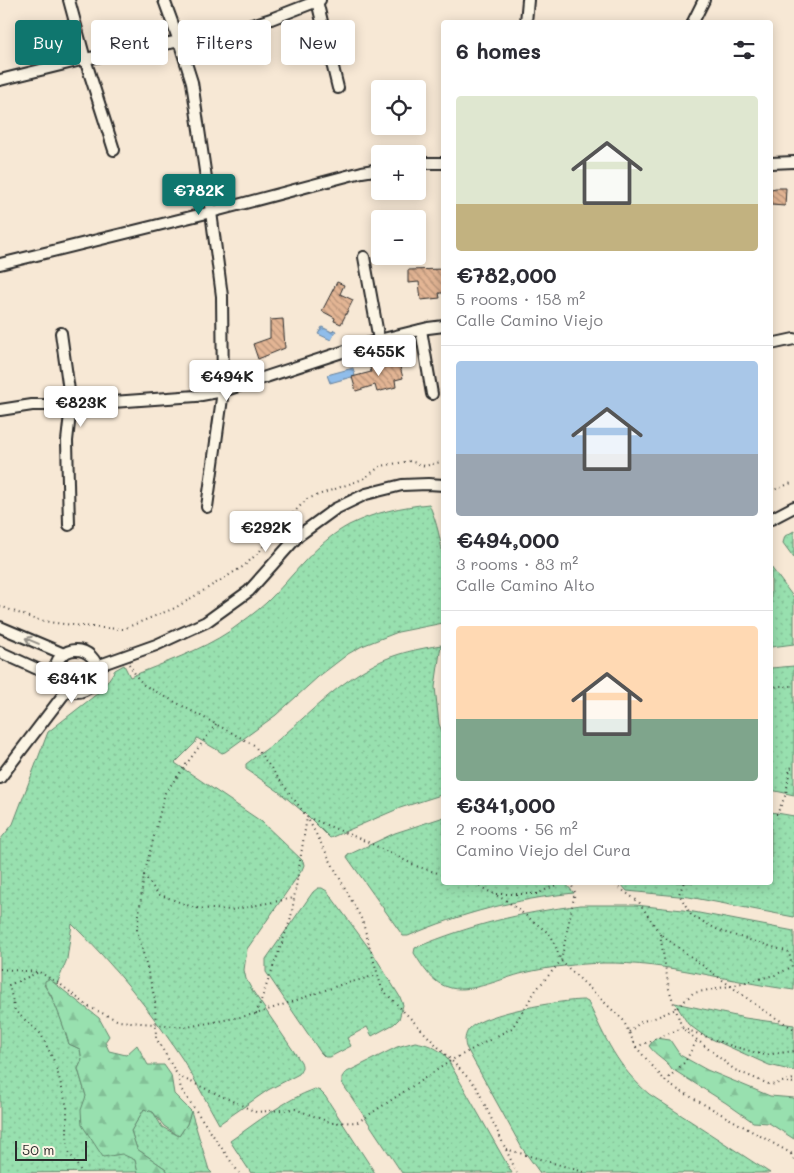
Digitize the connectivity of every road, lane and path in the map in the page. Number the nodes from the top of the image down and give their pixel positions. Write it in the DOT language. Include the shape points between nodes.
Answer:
graph roads {
  1 [pos="69,0"];
  2 [pos="164,0"];
  3 [pos="528,0"];
  4 [pos="704,0"];
  5 [pos="318,1"];
  6 [pos="271,20"];
  7 [pos="526,20"];
  8 [pos="694,20"];
  9 [pos="178,38"];
  10 [pos="178,41"];
  11 [pos="85,59"];
  12 [pos="187,65"];
  13 [pos="0,80"];
  14 [pos="338,88"];
  15 [pos="114,150"];
  16 [pos="794,162"];
  17 [pos="426,163"];
  18 [pos="441,163"];
  19 [pos="773,163"];
  20 [pos="371,170"];
  21 [pos="211,212"];
  22 [pos="364,257"];
  23 [pos="0,264"];
  24 [pos="441,327"];
  25 [pos="421,330"];
  26 [pos="61,333"];
  27 [pos="794,339"];
  28 [pos="380,340"];
  29 [pos="773,344"];
  30 [pos="223,391"];
  31 [pos="432,394"];
  32 [pos="71,405"];
  33 [pos="0,410"];
  34 [pos="441,462"];
  35 [pos="794,482"];
  36 [pos="441,485"];
  37 [pos="773,490"];
  38 [pos="207,506"];
  39 [pos="794,508"];
  40 [pos="773,518"];
  41 [pos="69,525"];
  42 [pos="0,606"];
  43 [pos="0,627"];
  44 [pos="0,652"];
  45 [pos="64,654"];
  46 [pos="126,656"];
  47 [pos="97,666"];
  48 [pos="57,678"];
  49 [pos="794,686"];
  50 [pos="773,688"];
  51 [pos="67,690"];
  52 [pos="216,724"];
  53 [pos="794,767"];
  54 [pos="0,778"];
  55 [pos="773,814"];
  56 [pos="307,817"];
  57 [pos="441,874"];
  58 [pos="144,875"];
  59 [pos="477,885"];
  60 [pos="556,885"];
  61 [pos="572,885"];
  62 [pos="615,885"];
  63 [pos="683,885"];
  64 [pos="494,894"];
  65 [pos="294,898"];
  66 [pos="660,934"];
  67 [pos="561,961"];
  68 [pos="0,968"];
  69 [pos="39,972"];
  70 [pos="378,975"];
  71 [pos="730,986"];
  72 [pos="676,1009"];
  73 [pos="256,1014"];
  74 [pos="156,1024"];
  75 [pos="682,1028"];
  76 [pos="794,1029"];
  77 [pos="629,1032"];
  78 [pos="697,1040"];
  79 [pos="636,1047"];
  80 [pos="794,1051"];
  81 [pos="452,1060"];
  82 [pos="178,1076"];
  83 [pos="794,1079"];
  84 [pos="665,1081"];
  85 [pos="784,1081"];
  86 [pos="794,1083"];
  87 [pos="506,1149"];
  88 [pos="793,1154"];
  89 [pos="794,1163"];
  90 [pos="82,1173"];
  91 [pos="239,1173"];
  92 [pos="517,1173"];
  93 [pos="586,1173"];
  1 -- 11 [label="street"];
  2 -- 9 [label="street"];
  3 -- 7 [label="street"];
  4 -- 8 [label="street"];
  5 -- 6 [label="street"];
  5 -- 14 [label="street"];
  10 -- 11 [label="street"];
  11 -- 13 [label="street"];
  11 -- 15 [label="street"];
  12 -- 21 [label="street" via="192,82"];
  16 -- 19 [label="street"];
  17 -- 18 [label="street"];
  20 -- 21 [label="street"];
  21 -- 23 [label="street"];
  21 -- 30 [label="street" via="222,296"];
  22 -- 28 [label="street"];
  24 -- 25 [label="street"];
  25 -- 28 [label="street"];
  25 -- 31 [label="street"];
  26 -- 32 [label="street"];
  27 -- 29 [label="street"];
  28 -- 30 [label="street"];
  30 -- 32 [label="street" via="196,396"];
  30 -- 38 [label="street"];
  32 -- 33 [label="street" via="32,405"];
  32 -- 41 [label="street"];
  34 -- 42 [label="path" via="425,466 410,461 381,466 363,478 307,500 244,566 175,608 123,628 55,623"];
  35 -- 37 [label="path"];
  36 -- 46 [label="street" via="402,485 366,494 335,509 298,536 249,591 206,622"];
  39 -- 40 [label="street"];
  45 -- 43 [label="street, one-way"];
  44 -- 48 [label="street"];
  45 -- 47 [label="street" via="80,651 93,659"];
  45 -- 48 [label="street" via="58,661"];
  46 -- 47 [label="street"];
  46 -- 52 [label="path" via="144,685"];
  47 -- 51 [label="street" via="95,682 90,688 82,692"];
  48 -- 51 [label="street"];
  49 -- 50 [label="path"];
  51 -- 54 [label="street"];
  52 -- 56 [label="path" via="254,745"];
  52 -- 58 [label="path" via="166,793"];
  53 -- 55 [label="path" via="790,768 786,794 777,814"];
  56 -- 57 [label="path"];
  56 -- 65 [label="path"];
  56 -- 70 [label="path" via="362,920"];
  58 -- 65 [label="path" via="158,894 195,908 231,910"];
  58 -- 74 [label="path" via="137,930 155,999"];
  59 -- 64 [label="path"];
  60 -- 64 [label="path" via="537,894"];
  61 -- 67 [label="path" via="575,892"];
  62 -- 66 [label="path" via="638,902"];
  63 -- 71 [label="path" via="680,894 691,915 720,931 789,952 792,968"];
  64 -- 67 [label="path" via="551,935"];
  65 -- 73 [label="path" via="291,918"];
  66 -- 71 [label="path"];
  66 -- 72 [label="path" via="669,989"];
  67 -- 77 [label="path" via="622,1020"];
  67 -- 81 [label="path" via="536,990 512,1028"];
  68 -- 69 [label="path"];
  69 -- 74 [label="path" via="88,1007 119,1021"];
  69 -- 90 [label="path" via="9,985 15,1011 41,1034 55,1063 67,1107 69,1152"];
  70 -- 73 [label="path"];
  70 -- 81 [label="path" via="382,989"];
  71 -- 72 [label="path" via="693,993"];
  71 -- 76 [label="path"];
  72 -- 75 [label="path"];
  72 -- 77 [label="path" via="642,1021"];
  73 -- 74 [label="path" via="187,1027"];
  74 -- 82 [label="path" via="156,1038"];
  75 -- 78 [label="path"];
  75 -- 79 [label="path"];
  75 -- 80 [label="path" via="765,1054"];
  77 -- 79 [label="path"];
  78 -- 84 [label="path" via="685,1062"];
  78 -- 85 [label="path" via="735,1070 771,1085"];
  79 -- 84 [label="path"];
  81 -- 82 [label="path" via="358,1122 332,1123 294,1109 256,1112"];
  81 -- 87 [label="path" via="476,1086"];
  82 -- 91 [label="path" via="181,1089"];
  83 -- 85 [label="path"];
  84 -- 88 [label="path"];
  85 -- 86 [label="path"];
  87 -- 92 [label="path"];
  87 -- 93 [label="path"];
  88 -- 89 [label="path"];
}
